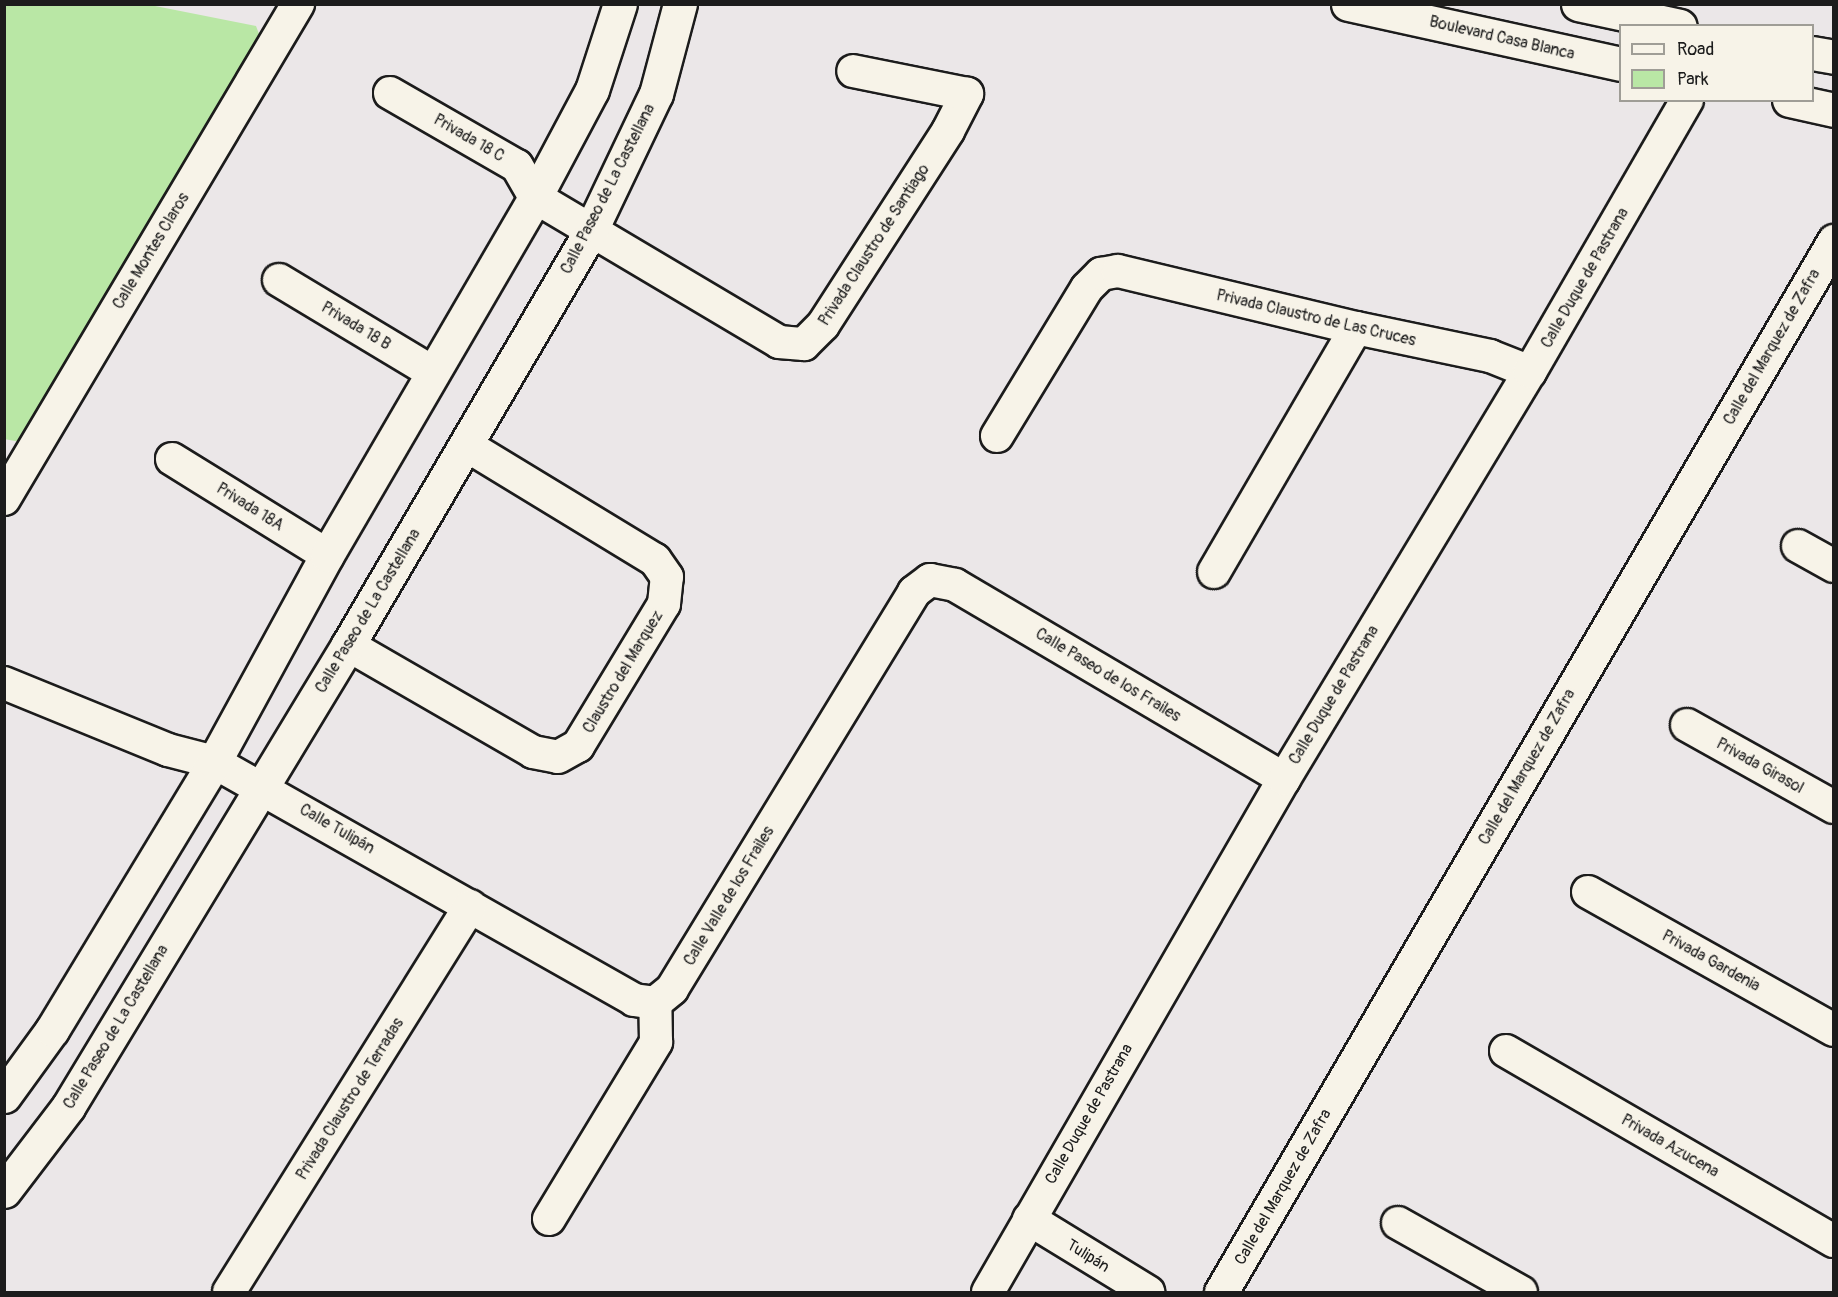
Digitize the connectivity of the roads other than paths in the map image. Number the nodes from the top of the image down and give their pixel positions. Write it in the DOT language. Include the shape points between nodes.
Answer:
graph roads {
  1 [pos="298,4"];
  2 [pos="620,4"];
  3 [pos="680,4"];
  4 [pos="1348,4"];
  5 [pos="1590,7"];
  6 [pos="1671,24"];
  7 [pos="1814,53"];
  8 [pos="1833,57"];
  9 [pos="1605,61"];
  10 [pos="853,71"];
  11 [pos="390,93"];
  12 [pos="1686,102"];
  13 [pos="1798,102"];
  14 [pos="1833,110"];
  15 [pos="535,197"];
  16 [pos="591,230"];
  17 [pos="1833,241"];
  18 [pos="279,280"];
  19 [pos="1356,328"];
  20 [pos="432,372"];
  21 [pos="1530,372"];
  22 [pos="997,436"];
  23 [pos="466,445"];
  24 [pos="172,459"];
  25 [pos="13,465"];
  26 [pos="4,499"];
  27 [pos="1798,546"];
  28 [pos="327,555"];
  29 [pos="1833,566"];
  30 [pos="1214,572"];
  31 [pos="930,580"];
  32 [pos="348,645"];
  33 [pos="4,683"];
  34 [pos="1687,724"];
  35 [pos="214,762"];
  36 [pos="1284,778"];
  37 [pos="263,787"];
  38 [pos="1833,807"];
  39 [pos="1588,892"];
  40 [pos="470,906"];
  41 [pos="655,1003"];
  42 [pos="1833,1030"];
  43 [pos="1506,1051"];
  44 [pos="4,1096"];
  45 [pos="4,1191"];
  46 [pos="549,1219"];
  47 [pos="1029,1219"];
  48 [pos="1398,1223"];
  49 [pos="1833,1241"];
  50 [pos="229,1293"];
  51 [pos="988,1293"];
  52 [pos="1148,1293"];
  53 [pos="1221,1293"];
  54 [pos="1521,1293"];
  1 -- 25 [label="street, Calle Montes Claros"];
  2 -- 15 [label="street" via="592,90"];
  3 -- 16 [label="street, Calle Paseo de La Castellana" via="656,94"];
  4 -- 9 [label="street, Boulevard Casa Blanca"];
  5 -- 6 [label="street"];
  5 -- 9 [label="street"];
  7 -- 8 [label="street"];
  10 -- 16 [label="street, Privada Claustro de Santiago" via="966,94 948,131 823,326 804,344 779,342"];
  11 -- 15 [label="street, Privada 18 C" via="517,166"];
  12 -- 21 [label="street, Calle Duque de Pastrana"];
  13 -- 14 [label="street"];
  15 -- 16 [label="street"];
  15 -- 20 [label="street"];
  16 -- 23 [label="street, Calle Paseo de La Castellana"];
  17 -- 53 [label="street, Calle del Marquez de Zafra"];
  18 -- 20 [label="street, Privada 18 B"];
  19 -- 21 [label="street, Privada Claustro de Las Cruces" via="1490,356"];
  19 -- 22 [label="street, Privada Claustro de Las Cruces" via="1118,271 1101,274 1087,288"];
  19 -- 30 [label="street"];
  20 -- 28 [label="street"];
  21 -- 36 [label="street, Calle Duque de Pastrana"];
  23 -- 32 [label="street, Calle Paseo de La Castellana"];
  23 -- 32 [label="street, Claustro del Marquez" via="655,560 667,577 664,604 578,746 558,757 533,752"];
  24 -- 28 [label="street, Privada 18A"];
  25 -- 26 [label="street, Calle Montes Claros"];
  27 -- 29 [label="street"];
  28 -- 35 [label="street"];
  31 -- 36 [label="street, Calle Paseo de los Frailes" via="955,585"];
  31 -- 41 [label="street, Calle Valle de los Frailes" via="914,592 672,989"];
  32 -- 37 [label="street, Calle Paseo de La Castellana"];
  33 -- 35 [label="street, Calle Tulipán" via="168,750"];
  34 -- 38 [label="street, Privada Girasol"];
  35 -- 37 [label="street, Calle Tulipán"];
  35 -- 44 [label="street" via="52,1030"];
  36 -- 47 [label="street, Calle Duque de Pastrana"];
  37 -- 40 [label="street, Calle Tulipán"];
  37 -- 45 [label="street, Calle Paseo de La Castellana" via="68,1107"];
  39 -- 42 [label="street, Privada Gardenia"];
  40 -- 41 [label="street, Calle Tulipán" via="634,1000"];
  40 -- 50 [label="street, Privada Claustro de Terradas"];
  41 -- 46 [label="street" via="656,1042"];
  43 -- 49 [label="street, Privada Azucena"];
  47 -- 51 [label="street, Calle Duque de Pastrana"];
  47 -- 52 [label="street, Tulipán"];
  48 -- 54 [label="street"];
}
